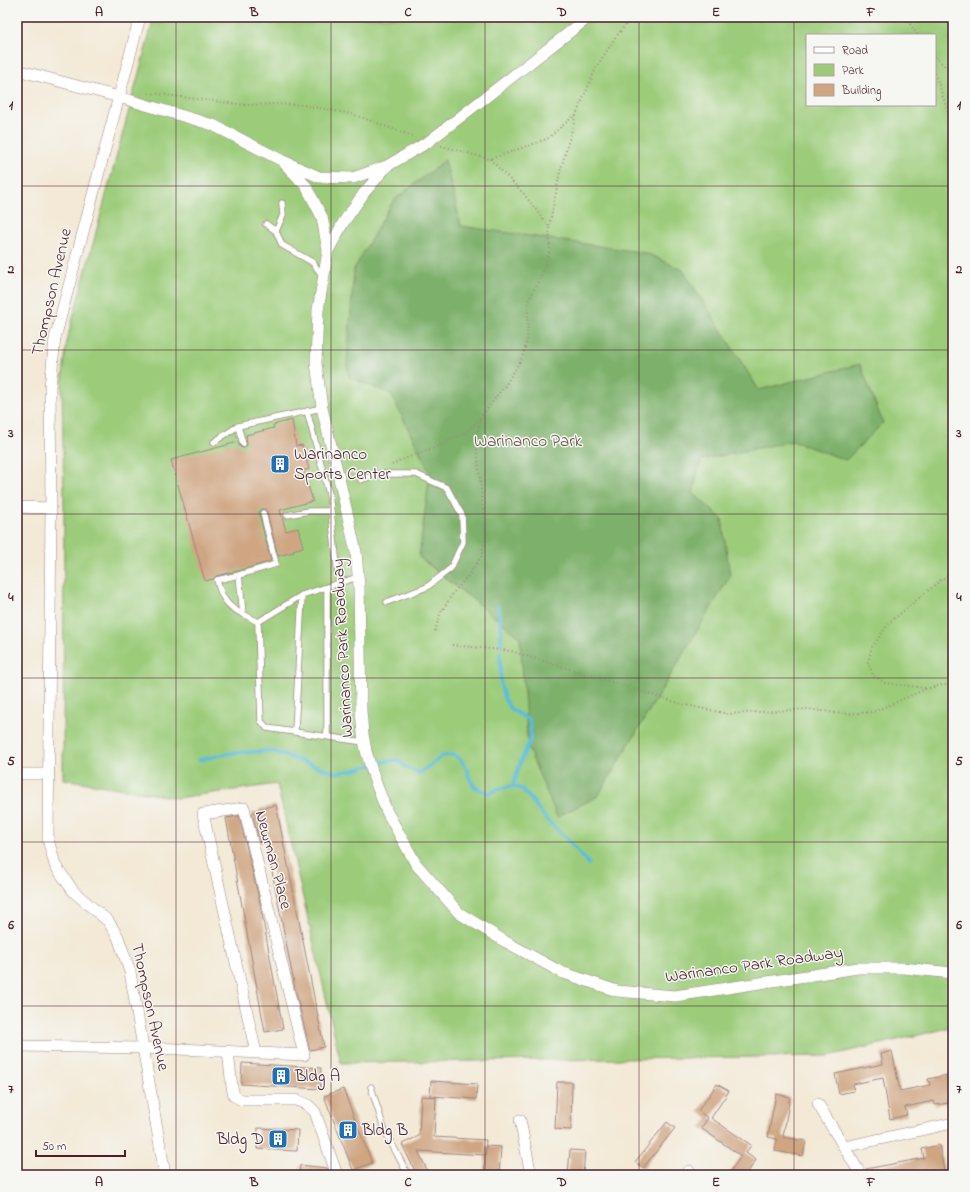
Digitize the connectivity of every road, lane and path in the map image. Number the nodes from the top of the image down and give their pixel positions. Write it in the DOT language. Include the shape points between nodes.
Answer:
graph roads {
  1 [pos="140,17"];
  2 [pos="589,17"];
  3 [pos="632,17"];
  4 [pos="906,17"];
  5 [pos="916,34"];
  6 [pos="936,58"];
  7 [pos="17,70"];
  8 [pos="953,73"];
  9 [pos="936,76"];
  10 [pos="146,93"];
  11 [pos="119,97"];
  12 [pos="576,115"];
  13 [pos="953,127"];
  14 [pos="428,142"];
  15 [pos="490,159"];
  16 [pos="281,160"];
  17 [pos="387,166"];
  18 [pos="282,203"];
  19 [pos="266,224"];
  20 [pos="549,227"];
  21 [pos="276,231"];
  22 [pos="328,251"];
  23 [pos="324,278"];
  24 [pos="322,408"];
  25 [pos="307,411"];
  26 [pos="481,417"];
  27 [pos="238,426"];
  28 [pos="214,442"];
  29 [pos="243,444"];
  30 [pos="377,474"];
  31 [pos="361,480"];
  32 [pos="17,507"];
  33 [pos="51,508"];
  34 [pos="331,511"];
  35 [pos="263,513"];
  36 [pos="287,515"];
  37 [pos="953,572"];
  38 [pos="239,575"];
  39 [pos="358,577"];
  40 [pos="339,583"];
  41 [pos="327,587"];
  42 [pos="302,595"];
  43 [pos="387,602"];
  44 [pos="244,614"];
  45 [pos="258,622"];
  46 [pos="435,631"];
  47 [pos="452,645"];
  48 [pos="953,685"];
  49 [pos="926,689"];
  50 [pos="295,731"];
  51 [pos="327,736"];
  52 [pos="365,746"];
  53 [pos="17,774"];
  54 [pos="48,774"];
  55 [pos="953,973"];
  56 [pos="17,1046"];
  57 [pos="143,1048"];
  58 [pos="228,1052"];
  59 [pos="256,1053"];
  60 [pos="371,1087"];
  61 [pos="818,1104"];
  62 [pos="520,1120"];
  63 [pos="953,1123"];
  64 [pos="844,1147"];
  65 [pos="165,1175"];
  66 [pos="337,1175"];
  67 [pos="408,1175"];
  68 [pos="531,1175"];
  69 [pos="862,1175"];
  1 -- 11 [label="street, Thompson Avenue"];
  2 -- 14 [label="street, Warinanco Park Roadway"];
  3 -- 12 [label="path" via="596,68"];
  4 -- 5 [label="path"];
  6 -- 8 [label="path"];
  7 -- 11 [label="street, Warinanco Park Roadway"];
  9 -- 13 [label="path"];
  10 -- 14 [label="path" via="246,105 303,105 352,114"];
  11 -- 16 [label="street, Warinanco Park Roadway" via="213,125"];
  11 -- 33 [label="street, Thompson Avenue" via="55,338 50,387"];
  12 -- 15 [label="path" via="547,139"];
  12 -- 20 [label="path" via="560,172"];
  14 -- 15 [label="path"];
  14 -- 17 [label="street, Warinanco Park Roadway"];
  15 -- 20 [label="path" via="524,194"];
  16 -- 17 [label="street, Warinanco Park Roadway" via="319,176 353,178"];
  16 -- 22 [label="street, Warinanco Park Roadway" via="306,186 316,205 322,217"];
  17 -- 22 [label="street, Warinanco Park Roadway" via="343,223"];
  18 -- 21 [label="lane" via="284,215"];
  19 -- 21 [label="lane"];
  20 -- 26 [label="path" via="550,248 544,270 528,302 528,341 522,358 505,386"];
  21 -- 23 [label="lane" via="282,245 312,262"];
  22 -- 23 [label="street, Warinanco Park Roadway"];
  23 -- 24 [label="street, Warinanco Park Roadway" via="318,310 316,363"];
  24 -- 25 [label="lane"];
  24 -- 39 [label="street, Warinanco Park Roadway" via="350,523"];
  25 -- 27 [label="lane"];
  25 -- 34 [label="lane" via="330,494"];
  26 -- 30 [label="path" via="467,432 399,461"];
  26 -- 46 [label="path" via="476,440 486,536 481,557 453,593 440,614"];
  27 -- 28 [label="lane"];
  27 -- 29 [label="lane"];
  30 -- 31 [label="lane"];
  30 -- 43 [label="lane" via="416,474 447,488 462,515 463,542 451,568 427,587"];
  32 -- 33 [label="street"];
  33 -- 54 [label="street, Thompson Avenue"];
  34 -- 36 [label="lane"];
  34 -- 40 [label="lane"];
  35 -- 38 [label="lane" via="276,564"];
  37 -- 49 [label="path" via="890,622 872,647 868,662 873,675 885,683"];
  38 -- 44 [label="lane"];
  38 -- 44 [label="lane" via="217,580 220,590 233,610"];
  39 -- 40 [label="lane"];
  39 -- 52 [label="street, Warinanco Park Roadway" via="361,711"];
  40 -- 41 [label="lane"];
  41 -- 42 [label="lane"];
  41 -- 51 [label="lane"];
  42 -- 45 [label="lane"];
  42 -- 50 [label="lane"];
  44 -- 45 [label="lane"];
  45 -- 50 [label="lane" via="261,721 267,728"];
  47 -- 49 [label="path" via="511,651 682,704 728,714 807,709 844,714 873,712"];
  48 -- 49 [label="path"];
  50 -- 51 [label="lane"];
  51 -- 52 [label="lane"];
  52 -- 55 [label="street, Warinanco Park Roadway" via="387,812 416,864 459,913 561,972 617,991 675,996 858,968 903,968"];
  53 -- 54 [label="street"];
  54 -- 57 [label="street, Thompson Avenue" via="48,839 56,865 74,892 108,921 118,937 130,972"];
  56 -- 57 [label="street, Newman Place"];
  57 -- 58 [label="street, Newman Place"];
  57 -- 65 [label="street, Thompson Avenue"];
  58 -- 59 [label="street, Newman Place"];
  58 -- 66 [label="street" via="234,1096 242,1100 296,1100 308,1105 314,1112"];
  59 -- 59 [label="street, Newman Place" via="304,1055 244,808 203,814"];
  60 -- 67 [label="lane" via="384,1129"];
  61 -- 64 [label="street"];
  62 -- 68 [label="street"];
  63 -- 64 [label="street"];
  64 -- 69 [label="street"];
}
